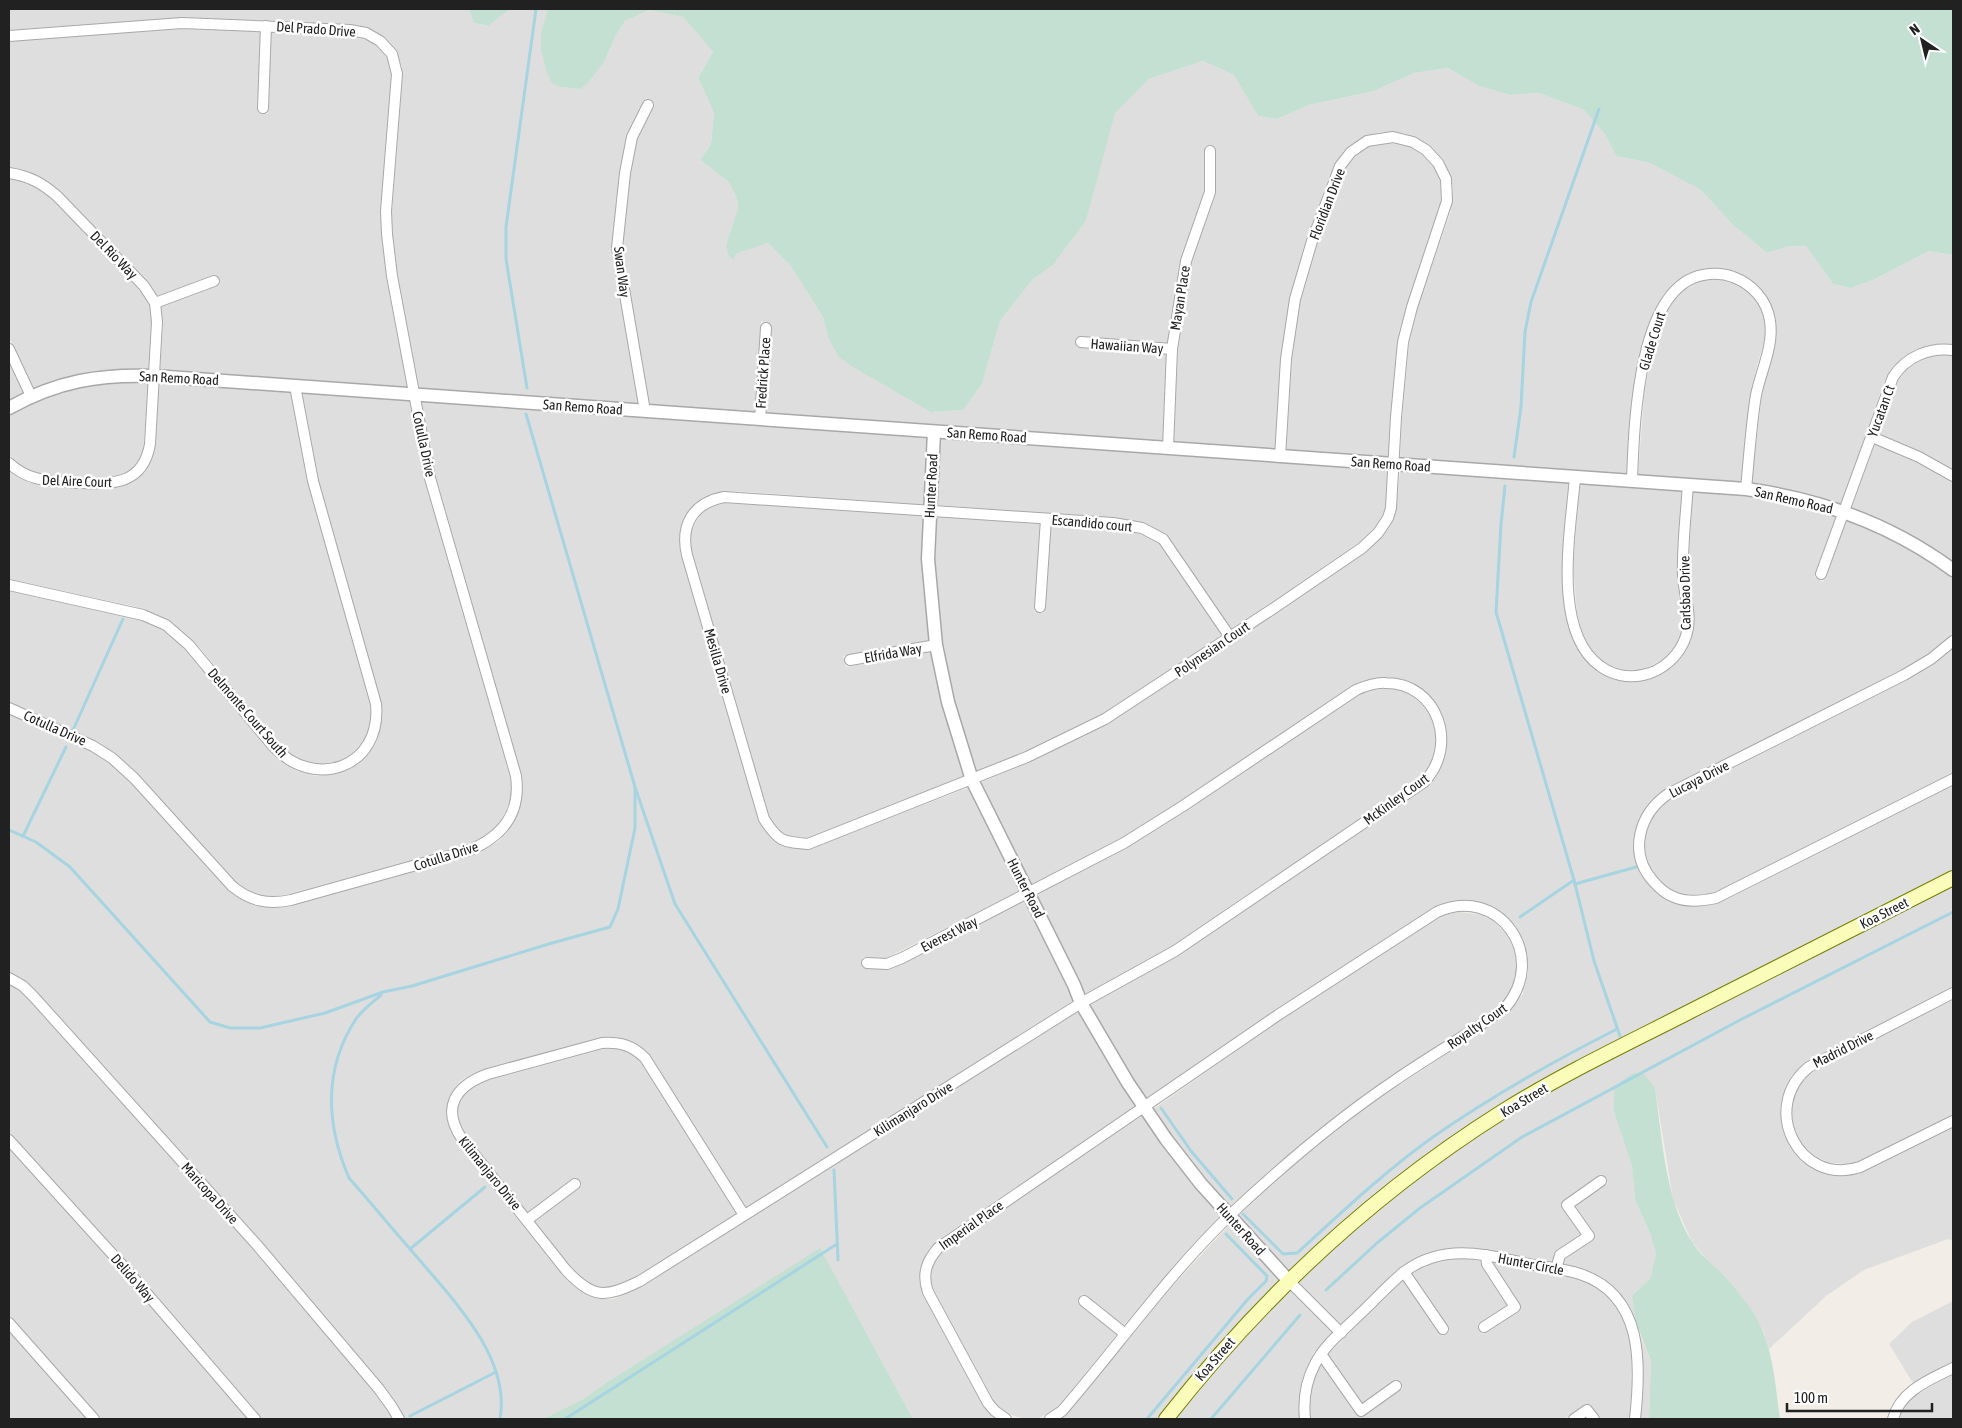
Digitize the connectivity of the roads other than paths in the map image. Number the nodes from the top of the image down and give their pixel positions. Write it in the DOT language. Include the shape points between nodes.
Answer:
graph roads {
  1 [pos="266,26"];
  2 [pos="9,36"];
  3 [pos="648,105"];
  4 [pos="263,108"];
  5 [pos="1210,152"];
  6 [pos="9,173"];
  7 [pos="214,281"];
  8 [pos="155,302"];
  9 [pos="766,328"];
  10 [pos="1081,342"];
  11 [pos="9,349"];
  12 [pos="1172,349"];
  13 [pos="1953,350"];
  14 [pos="154,376"];
  15 [pos="295,386"];
  16 [pos="414,394"];
  17 [pos="31,396"];
  18 [pos="9,408"];
  19 [pos="645,411"];
  20 [pos="760,419"];
  21 [pos="934,432"];
  22 [pos="1872,437"];
  23 [pos="1168,448"];
  24 [pos="1280,456"];
  25 [pos="9,463"];
  26 [pos="1394,465"];
  27 [pos="1953,476"];
  28 [pos="1575,477"];
  29 [pos="1632,480"];
  30 [pos="1688,484"];
  31 [pos="1746,489"];
  32 [pos="930,510"];
  33 [pos="1844,512"];
  34 [pos="1046,519"];
  35 [pos="1953,570"];
  36 [pos="1820,574"];
  37 [pos="9,585"];
  38 [pos="1040,607"];
  39 [pos="1230,637"];
  40 [pos="1953,641"];
  41 [pos="936,645"];
  42 [pos="850,660"];
  43 [pos="9,708"];
  44 [pos="1953,779"];
  45 [pos="972,780"];
  46 [pos="1953,878"];
  47 [pos="1028,894"];
  48 [pos="867,963"];
  49 [pos="9,978"];
  50 [pos="1953,993"];
  51 [pos="1081,1003"];
  52 [pos="1144,1108"];
  53 [pos="1953,1121"];
  54 [pos="9,1140"];
  55 [pos="1601,1182"];
  56 [pos="575,1184"];
  57 [pos="744,1215"];
  58 [pos="1229,1216"];
  59 [pos="527,1220"];
  60 [pos="1486,1255"];
  61 [pos="1556,1269"];
  62 [pos="1404,1272"];
  63 [pos="1288,1280"];
  64 [pos="1084,1302"];
  65 [pos="9,1323"];
  66 [pos="1484,1327"];
  67 [pos="1443,1329"];
  68 [pos="1124,1333"];
  69 [pos="1341,1333"];
  70 [pos="1321,1354"];
  71 [pos="1953,1368"];
  72 [pos="1396,1386"];
  73 [pos="94,1419"];
  74 [pos="255,1419"];
  75 [pos="399,1419"];
  76 [pos="1006,1419"];
  77 [pos="1050,1419"];
  78 [pos="1166,1419"];
  79 [pos="1305,1419"];
  80 [pos="1574,1419"];
  81 [pos="1594,1419"];
  82 [pos="1635,1419"];
  83 [pos="1893,1419"];
  1 -- 2 [label="street, Del Prado Drive" via="182,23"];
  1 -- 4 [label="street"];
  1 -- 16 [label="street, Del Prado Drive" via="366,33 380,41 394,60 397,81 387,234 393,286"];
  3 -- 19 [label="street, Swan Way" via="632,137 617,248"];
  5 -- 12 [label="street, Mayan Place" via="1210,192 1186,261"];
  6 -- 8 [label="street, Del Rio Way" via="32,178 57,196 133,273"];
  7 -- 8 [label="street"];
  8 -- 14 [label="street"];
  9 -- 20 [label="street, Fredrick Place"];
  10 -- 12 [label="street, Hawaiian Way"];
  11 -- 17 [label="street"];
  12 -- 23 [label="street, Mayan Place"];
  13 -- 22 [label="street, Yucatan Ct" via="1925,352 1899,368 1889,385"];
  14 -- 15 [label="street, San Remo Road"];
  14 -- 17 [label="street, San Remo Road" via="95,377 68,382"];
  14 -- 25 [label="street, Del Aire Court" via="149,449 142,466 130,477 106,484 43,481 22,474"];
  15 -- 16 [label="street, San Remo Road"];
  15 -- 37 [label="street, Delmonte Court South" via="318,499 376,704 376,725 371,738 353,760 334,769 314,770 288,760 189,645 155,620 132,611"];
  16 -- 19 [label="street, San Remo Road"];
  16 -- 43 [label="street, Cotulla Drive" via="430,478 516,776 517,792 512,814 495,837 470,850 291,900 272,903 256,900 232,886 112,758 94,746"];
  17 -- 18 [label="street, San Remo Road"];
  19 -- 20 [label="street, San Remo Road"];
  20 -- 21 [label="street, San Remo Road"];
  21 -- 23 [label="street, San Remo Road"];
  21 -- 32 [label="street, Hunter Road"];
  22 -- 27 [label="street"];
  22 -- 33 [label="street, Yucatan Ct"];
  23 -- 24 [label="street, San Remo Road"];
  24 -- 26 [label="street, San Remo Road"];
  24 -- 26 [label="street, Floridian Drive" via="1286,359 1295,299 1315,232 1345,158 1367,141 1393,137 1412,142 1432,156 1446,178 1448,194 1404,342"];
  26 -- 28 [label="street, San Remo Road"];
  26 -- 39 [label="street, Polynesian Court" via="1391,508 1378,533 1362,548"];
  28 -- 29 [label="street, San Remo Road"];
  28 -- 30 [label="street, Carlsbao Drive" via="1568,564 1574,627 1582,647 1595,663 1624,676 1659,669 1676,655 1687,636 1689,616 1683,573"];
  29 -- 30 [label="street, San Remo Road"];
  29 -- 31 [label="street, Glade Court" via="1640,383 1658,317 1672,292 1685,282 1701,275 1718,273 1735,277 1756,292 1768,311 1771,329 1754,406"];
  30 -- 31 [label="street, San Remo Road"];
  31 -- 33 [label="street, San Remo Road" via="1798,498"];
  32 -- 34 [label="street, Escandido court"];
  32 -- 41 [label="street, Hunter Road" via="928,559"];
  32 -- 45 [label="street, Mesilla Drive" via="724,497 709,501 696,511 685,530 685,545 758,801 773,834 787,842 808,844"];
  33 -- 35 [label="street, San Remo Road" via="1902,537"];
  33 -- 36 [label="street, Yucatan Ct"];
  34 -- 38 [label="street"];
  34 -- 39 [label="street, Escandido court" via="1113,523 1142,528 1155,534 1166,543"];
  39 -- 45 [label="street, Polynesian Court" via="1105,719 1028,758"];
  40 -- 44 [label="street, Lucaya Drive" via="1904,676 1668,794 1654,805 1646,818 1639,839 1640,859 1650,878 1673,897 1689,901 1716,898"];
  41 -- 42 [label="street, Elfrida Way"];
  41 -- 45 [label="street, Hunter Road" via="955,728"];
  45 -- 47 [label="street, Hunter Road"];
  46 -- 63 [label="main road, Koa Street" via="1601,1057 1505,1110 1387,1194"];
  47 -- 48 [label="street, Everest Way" via="895,961"];
  47 -- 51 [label="street, Hunter Road"];
  47 -- 51 [label="street, McKinley Court" via="1124,843 1356,690 1386,682 1406,686 1422,696 1436,715 1441,749 1433,771 1424,782 1175,951"];
  49 -- 75 [label="street, Maricopa Drive" via="34,997 250,1238 379,1389"];
  50 -- 53 [label="street, Madrid Drive" via="1809,1067 1793,1084 1785,1109 1789,1130 1800,1150 1812,1161 1834,1170 1860,1167"];
  51 -- 52 [label="street, Hunter Road"];
  51 -- 57 [label="street, Kilimanjaro Drive"];
  52 -- 58 [label="street, Hunter Road"];
  52 -- 58 [label="street, Royalty Court" via="1278,1015 1437,912 1459,906 1484,910 1500,919 1513,933 1520,950 1522,972 1518,991 1505,1008 1362,1103"];
  52 -- 76 [label="street, Imperial Place" via="944,1242 929,1260 925,1283 932,1300 988,1403"];
  54 -- 74 [label="street, Delido Way"];
  55 -- 61 [label="street" via="1567,1205 1589,1236 1560,1255"];
  56 -- 59 [label="street"];
  57 -- 59 [label="street, Kilimanjaro Drive" via="640,1281 612,1293 593,1292 577,1282"];
  57 -- 59 [label="street, Kilimanjaro Drive" via="645,1058 632,1047 614,1042 488,1074 469,1082 455,1098 452,1112 455,1129"];
  58 -- 63 [label="street, Hunter Road"];
  58 -- 68 [label="street"];
  60 -- 61 [label="street, Hunter Circle"];
  60 -- 62 [label="street, Hunter Circle" via="1438,1256"];
  60 -- 66 [label="street" via="1487,1264 1515,1307"];
  61 -- 82 [label="street, Hunter Circle" via="1597,1282 1617,1299 1628,1315 1636,1344"];
  62 -- 67 [label="street"];
  62 -- 69 [label="street, Hunter Circle"];
  63 -- 69 [label="street"];
  63 -- 78 [label="main road, Koa Street" via="1208,1367"];
  64 -- 68 [label="street"];
  65 -- 73 [label="street"];
  68 -- 77 [label="street" via="1066,1406"];
  69 -- 70 [label="street, Hunter Circle"];
  70 -- 72 [label="street" via="1361,1411"];
  70 -- 79 [label="street, Hunter Circle" via="1308,1381"];
  71 -- 83 [label="street" via="1907,1394"];
  80 -- 81 [label="street" via="1587,1410"];
}
